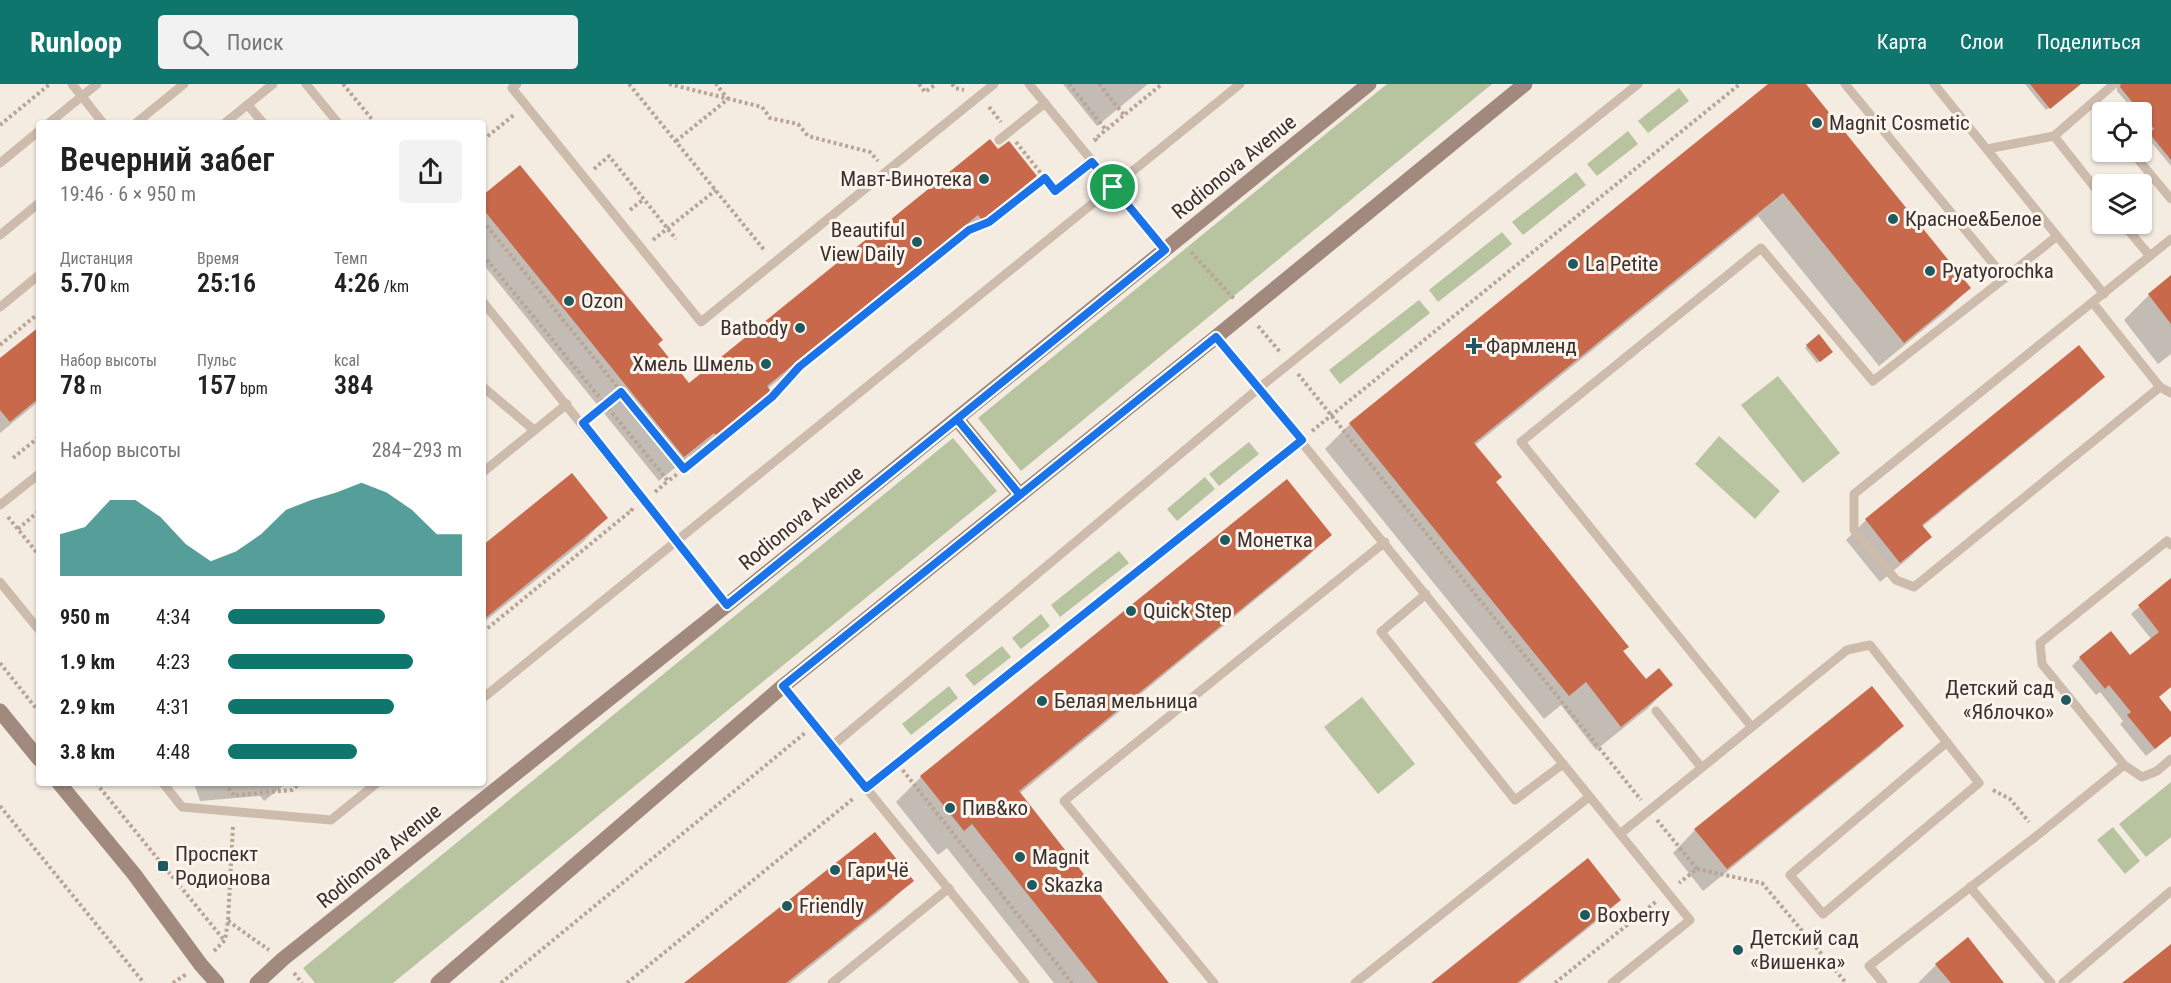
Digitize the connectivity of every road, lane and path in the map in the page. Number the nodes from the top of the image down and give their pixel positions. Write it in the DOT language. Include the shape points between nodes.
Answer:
graph roads {
  1 [pos="50,84"];
  2 [pos="72,84"];
  3 [pos="97,84"];
  4 [pos="184,84"];
  5 [pos="273,84"];
  6 [pos="306,84"];
  7 [pos="343,84"];
  8 [pos="517,84"];
  9 [pos="629,84"];
  10 [pos="669,84"];
  11 [pos="716,84"];
  12 [pos="919,84"];
  13 [pos="936,84"];
  14 [pos="1029,84"];
  15 [pos="1069,84"];
  16 [pos="1099,84"];
  17 [pos="1240,84"];
  18 [pos="1370,84"];
  19 [pos="1525,84"];
  20 [pos="1638,84"];
  21 [pos="1740,84"];
  22 [pos="1845,84"];
  23 [pos="1934,84"];
  24 [pos="2114,84"];
  25 [pos="989,85"];
  26 [pos="81,96"];
  27 [pos="728,99"];
  28 [pos="1045,103"];
  29 [pos="248,105"];
  30 [pos="515,114"];
  31 [pos="1124,115"];
  32 [pos="53,120"];
  33 [pos="101,120"];
  34 [pos="140,120"];
  35 [pos="229,120"];
  36 [pos="260,120"];
  37 [pos="336,120"];
  38 [pos="373,120"];
  39 [pos="0,124"];
  40 [pos="1106,130"];
  41 [pos="36,133"];
  42 [pos="2054,136"];
  43 [pos="486,138"];
  44 [pos="999,140"];
  45 [pos="676,141"];
  46 [pos="1987,149"];
  47 [pos="1092,162"];
  48 [pos="2140,162"];
  49 [pos="0,163"];
  50 [pos="886,171"];
  51 [pos="584,177"];
  52 [pos="2092,184"];
  53 [pos="1113,187"];
  54 [pos="716,190"];
  55 [pos="2171,200"];
  56 [pos="36,205"];
  57 [pos="486,225"];
  58 [pos="668,229"];
  59 [pos="2131,234"];
  60 [pos="0,235"];
  61 [pos="2057,236"];
  62 [pos="676,239"];
  63 [pos="2171,239"];
  64 [pos="642,249"];
  65 [pos="1165,250"];
  66 [pos="2150,256"];
  67 [pos="486,259"];
  68 [pos="774,262"];
  69 [pos="36,277"];
  70 [pos="2005,278"];
  71 [pos="2104,294"];
  72 [pos="2093,303"];
  73 [pos="486,306"];
  74 [pos="0,307"];
  75 [pos="36,315"];
  76 [pos="1216,337"];
  77 [pos="0,345"];
  78 [pos="2160,387"];
  79 [pos="1259,388"];
  80 [pos="486,390"];
  81 [pos="621,392"];
  82 [pos="2171,393"];
  83 [pos="567,404"];
  84 [pos="605,405"];
  85 [pos="957,419"];
  86 [pos="583,423"];
  87 [pos="534,430"];
  88 [pos="36,439"];
  89 [pos="1302,440"];
  90 [pos="13,458"];
  91 [pos="684,469"];
  92 [pos="486,470"];
  93 [pos="36,476"];
  94 [pos="1020,495"];
  95 [pos="625,502"];
  96 [pos="0,505"];
  97 [pos="6,514"];
  98 [pos="36,514"];
  99 [pos="18,529"];
  100 [pos="676,542"];
  101 [pos="1385,542"];
  102 [pos="2171,545"];
  103 [pos="36,551"];
  104 [pos="0,582"];
  105 [pos="1426,594"];
  106 [pos="727,605"];
  107 [pos="36,626"];
  108 [pos="486,630"];
  109 [pos="0,663"];
  110 [pos="783,686"];
  111 [pos="486,696"];
  112 [pos="36,708"];
  113 [pos="0,711"];
  114 [pos="1656,711"];
  115 [pos="815,725"];
  116 [pos="1751,726"];
  117 [pos="1947,742"];
  118 [pos="832,746"];
  119 [pos="36,755"];
  120 [pos="2171,759"];
  121 [pos="897,763"];
  122 [pos="1563,764"];
  123 [pos="2124,765"];
  124 [pos="1701,767"];
  125 [pos="61,786"];
  126 [pos="98,786"];
  127 [pos="165,786"];
  128 [pos="228,786"];
  129 [pos="297,786"];
  130 [pos="373,786"];
  131 [pos="866,788"];
  132 [pos="235,795"];
  133 [pos="1589,797"];
  134 [pos="2010,799"];
  135 [pos="0,806"];
  136 [pos="234,812"];
  137 [pos="1620,834"];
  138 [pos="2039,834"];
  139 [pos="1697,869"];
  140 [pos="1970,887"];
  141 [pos="949,888"];
  142 [pos="2171,891"];
  143 [pos="228,921"];
  144 [pos="225,940"];
  145 [pos="144,983"];
  146 [pos="217,983"];
  147 [pos="257,983"];
  148 [pos="438,983"];
  149 [pos="501,983"];
  150 [pos="627,983"];
  151 [pos="832,983"];
  152 [pos="1025,983"];
  153 [pos="1072,983"];
  154 [pos="1214,983"];
  155 [pos="1354,983"];
  156 [pos="1611,983"];
  157 [pos="1846,983"];
  158 [pos="1883,983"];
  159 [pos="2051,983"];
  160 [pos="2064,983"];
  1 -- 39 [label="path"];
  2 -- 26 [label="lane"];
  3 -- 26 [label="lane"];
  4 -- 34 [label="lane"];
  5 -- 29 [label="lane"];
  6 -- 37 [label="lane"];
  7 -- 38 [label="path"];
  8 -- 51 [label="lane" via="512,88"];
  9 -- 45 [label="path"];
  10 -- 27 [label="path"];
  11 -- 27 [label="path"];
  12 -- 13 [label="path" via="925,92"];
  14 -- 28 [label="lane"];
  15 -- 40 [label="path"];
  16 -- 31 [label="path"];
  17 -- 53 [label="lane"];
  18 -- 65 [label="street, Rodionova Avenue"];
  19 -- 76 [label="street"];
  20 -- 79 [label="lane"];
  21 -- 89 [label="path"];
  22 -- 70 [label="lane"];
  23 -- 46 [label="lane"];
  24 -- 42 [label="lane"];
  25 -- 50 [label="lane"];
  26 -- 32 [label="lane"];
  26 -- 33 [label="lane"];
  27 -- 45 [label="path"];
  27 -- 50 [label="path" via="762,107 770,118 798,124 808,136 870,152"];
  28 -- 44 [label="lane"];
  28 -- 47 [label="lane"];
  29 -- 35 [label="lane"];
  29 -- 36 [label="lane"];
  30 -- 43 [label="path"];
  41 -- 49 [label="lane"];
  42 -- 46 [label="lane"];
  42 -- 52 [label="lane"];
  45 -- 54 [label="path"];
  46 -- 61 [label="lane"];
  47 -- 53 [label="lane"];
  47 -- 91 [label="path" via="1055,191 1045,178 989,222 969,230 799,367 772,397"];
  48 -- 55 [label="lane"];
  50 -- 68 [label="lane"];
  51 -- 58 [label="path" via="609,156"];
  51 -- 64 [label="lane"];
  53 -- 65 [label="lane"];
  53 -- 100 [label="lane"];
  54 -- 58 [label="path"];
  54 -- 68 [label="path"];
  56 -- 60 [label="lane"];
  57 -- 81 [label="path"];
  58 -- 62 [label="path"];
  58 -- 64 [label="path"];
  59 -- 66 [label="lane"];
  61 -- 70 [label="lane"];
  61 -- 71 [label="lane"];
  63 -- 66 [label="lane"];
  64 -- 68 [label="lane" via="701,322"];
  65 -- 85 [label="street, Rodionova Avenue"];
  66 -- 71 [label="lane"];
  67 -- 84 [label="path"];
  69 -- 74 [label="lane"];
  70 -- 116 [label="lane" via="1873,381 1761,248 1521,442"];
  71 -- 72 [label="lane"];
  72 -- 78 [label="lane"];
  72 -- 78 [label="lane" via="1854,494 1854,530 1896,580 1914,587"];
  73 -- 83 [label="lane"];
  75 -- 77 [label="path"];
  76 -- 79 [label="lane"];
  76 -- 94 [label="street"];
  78 -- 82 [label="lane"];
  79 -- 89 [label="lane"];
  79 -- 118 [label="lane"];
  80 -- 87 [label="lane"];
  81 -- 84 [label="path"];
  81 -- 91 [label="path"];
  83 -- 86 [label="lane"];
  83 -- 87 [label="lane"];
  84 -- 86 [label="path"];
  84 -- 91 [label="path" via="668,481"];
  85 -- 94 [label="street"];
  85 -- 106 [label="street, Rodionova Avenue"];
  86 -- 100 [label="lane"];
  87 -- 92 [label="lane"];
  88 -- 90 [label="path"];
  89 -- 101 [label="lane"];
  89 -- 121 [label="path"];
  93 -- 96 [label="lane"];
  94 -- 110 [label="street"];
  95 -- 108 [label="path" via="632,510"];
  97 -- 99 [label="path"];
  98 -- 99 [label="path"];
  99 -- 103 [label="path"];
  100 -- 106 [label="lane"];
  100 -- 111 [label="lane"];
  101 -- 105 [label="lane"];
  101 -- 154 [label="lane" via="1064,801"];
  102 -- 123 [label="lane" via="2167,541 2040,643 2042,664"];
  104 -- 107 [label="lane"];
  105 -- 122 [label="lane"];
  105 -- 122 [label="lane" via="1381,632 1515,800"];
  106 -- 147 [label="street, Rodionova Avenue"];
  109 -- 112 [label="path"];
  110 -- 115 [label="lane"];
  110 -- 148 [label="street"];
  113 -- 119 [label="street"];
  114 -- 124 [label="lane"];
  115 -- 118 [label="lane"];
  115 -- 149 [label="path"];
  116 -- 117 [label="lane" via="1847,650 1870,645"];
  116 -- 124 [label="lane"];
  117 -- 117 [label="lane" via="1979,783 1823,914 1790,875"];
  118 -- 131 [label="lane"];
  120 -- 123 [label="lane" via="2142,777"];
  121 -- 131 [label="path"];
  121 -- 153 [label="path"];
  122 -- 133 [label="lane"];
  123 -- 138 [label="lane"];
  124 -- 137 [label="lane"];
  125 -- 146 [label="street"];
  126 -- 144 [label="path"];
  127 -- 136 [label="lane" via="182,807"];
  128 -- 132 [label="path"];
  129 -- 132 [label="path" via="292,790"];
  130 -- 136 [label="lane" via="331,820"];
  131 -- 141 [label="lane"];
  131 -- 150 [label="path"];
  132 -- 136 [label="path"];
  133 -- 137 [label="lane"];
  133 -- 155 [label="lane"];
  134 -- 138 [label="path"];
  135 -- 145 [label="path"];
  136 -- 143 [label="path"];
  137 -- 156 [label="lane" via="1690,920"];
  138 -- 140 [label="lane"];
  139 -- 157 [label="path" via="1762,883"];
  140 -- 158 [label="lane" via="1869,966"];
  140 -- 159 [label="lane"];
  141 -- 151 [label="lane"];
  141 -- 152 [label="lane"];
  142 -- 160 [label="lane"];
}
